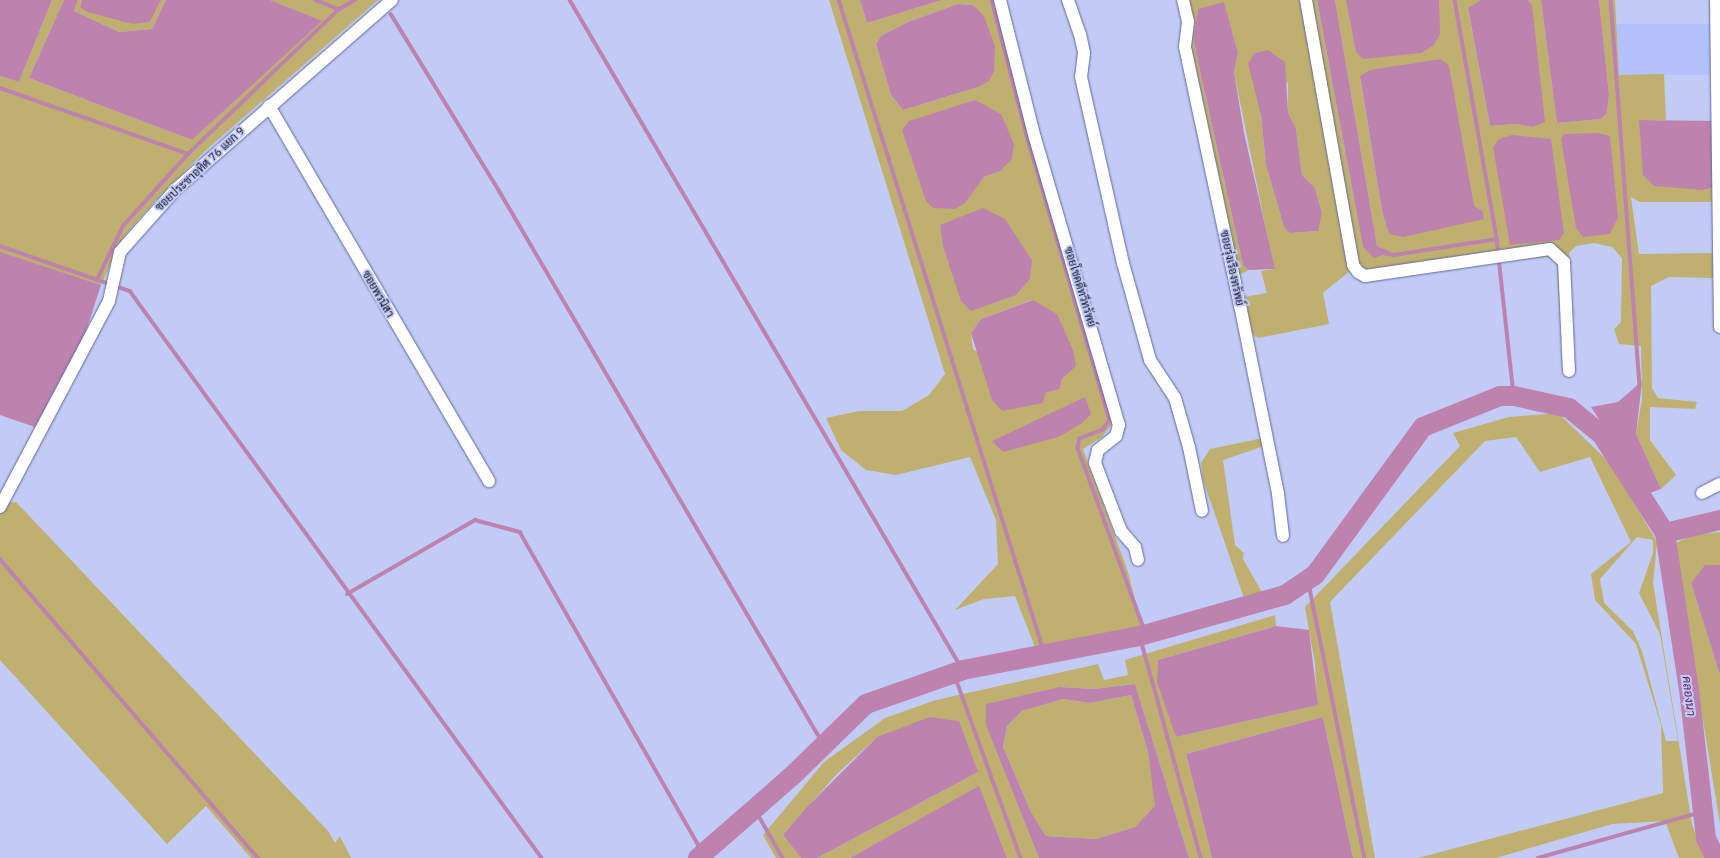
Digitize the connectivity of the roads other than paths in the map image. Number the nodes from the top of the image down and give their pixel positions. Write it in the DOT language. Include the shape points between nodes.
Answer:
graph roads {
  1 [pos="392,0"];
  2 [pos="1000,0"];
  3 [pos="1068,0"];
  4 [pos="1183,0"];
  5 [pos="1306,0"];
  6 [pos="1716,0"];
  7 [pos="1718,18"];
  8 [pos="269,106"];
  9 [pos="1720,327"];
  10 [pos="1569,371"];
  11 [pos="489,481"];
  12 [pos="1720,484"];
  13 [pos="1702,493"];
  14 [pos="0,507"];
  15 [pos="1202,511"];
  16 [pos="1283,536"];
  17 [pos="1138,560"];
  1 -- 8 [label="street, ซอยประชาอุทิศ 76 แยก 9"];
  2 -- 17 [label="street, ซอยโชคดีทวีทรัพย์" via="1035,138 1119,425 1116,436 1098,450 1095,463 1121,531 1134,547"];
  3 -- 15 [label="street" via="1084,53 1081,77 1123,263 1150,360 1175,398 1189,447"];
  4 -- 16 [label="street, ซอยรุ่งเรืองทรัพย์" via="1188,22 1185,47 1278,494"];
  5 -- 10 [label="street" via="1353,265 1365,276 1550,250 1564,262"];
  6 -- 7 [label="street"];
  7 -- 9 [label="street"];
  8 -- 11 [label="street, ซอยพรนิสา"];
  8 -- 14 [label="street, ซอยประชาอุทิศ 76 แยก 9" via="176,189 120,252 109,301"];
  12 -- 13 [label="street"];
}
